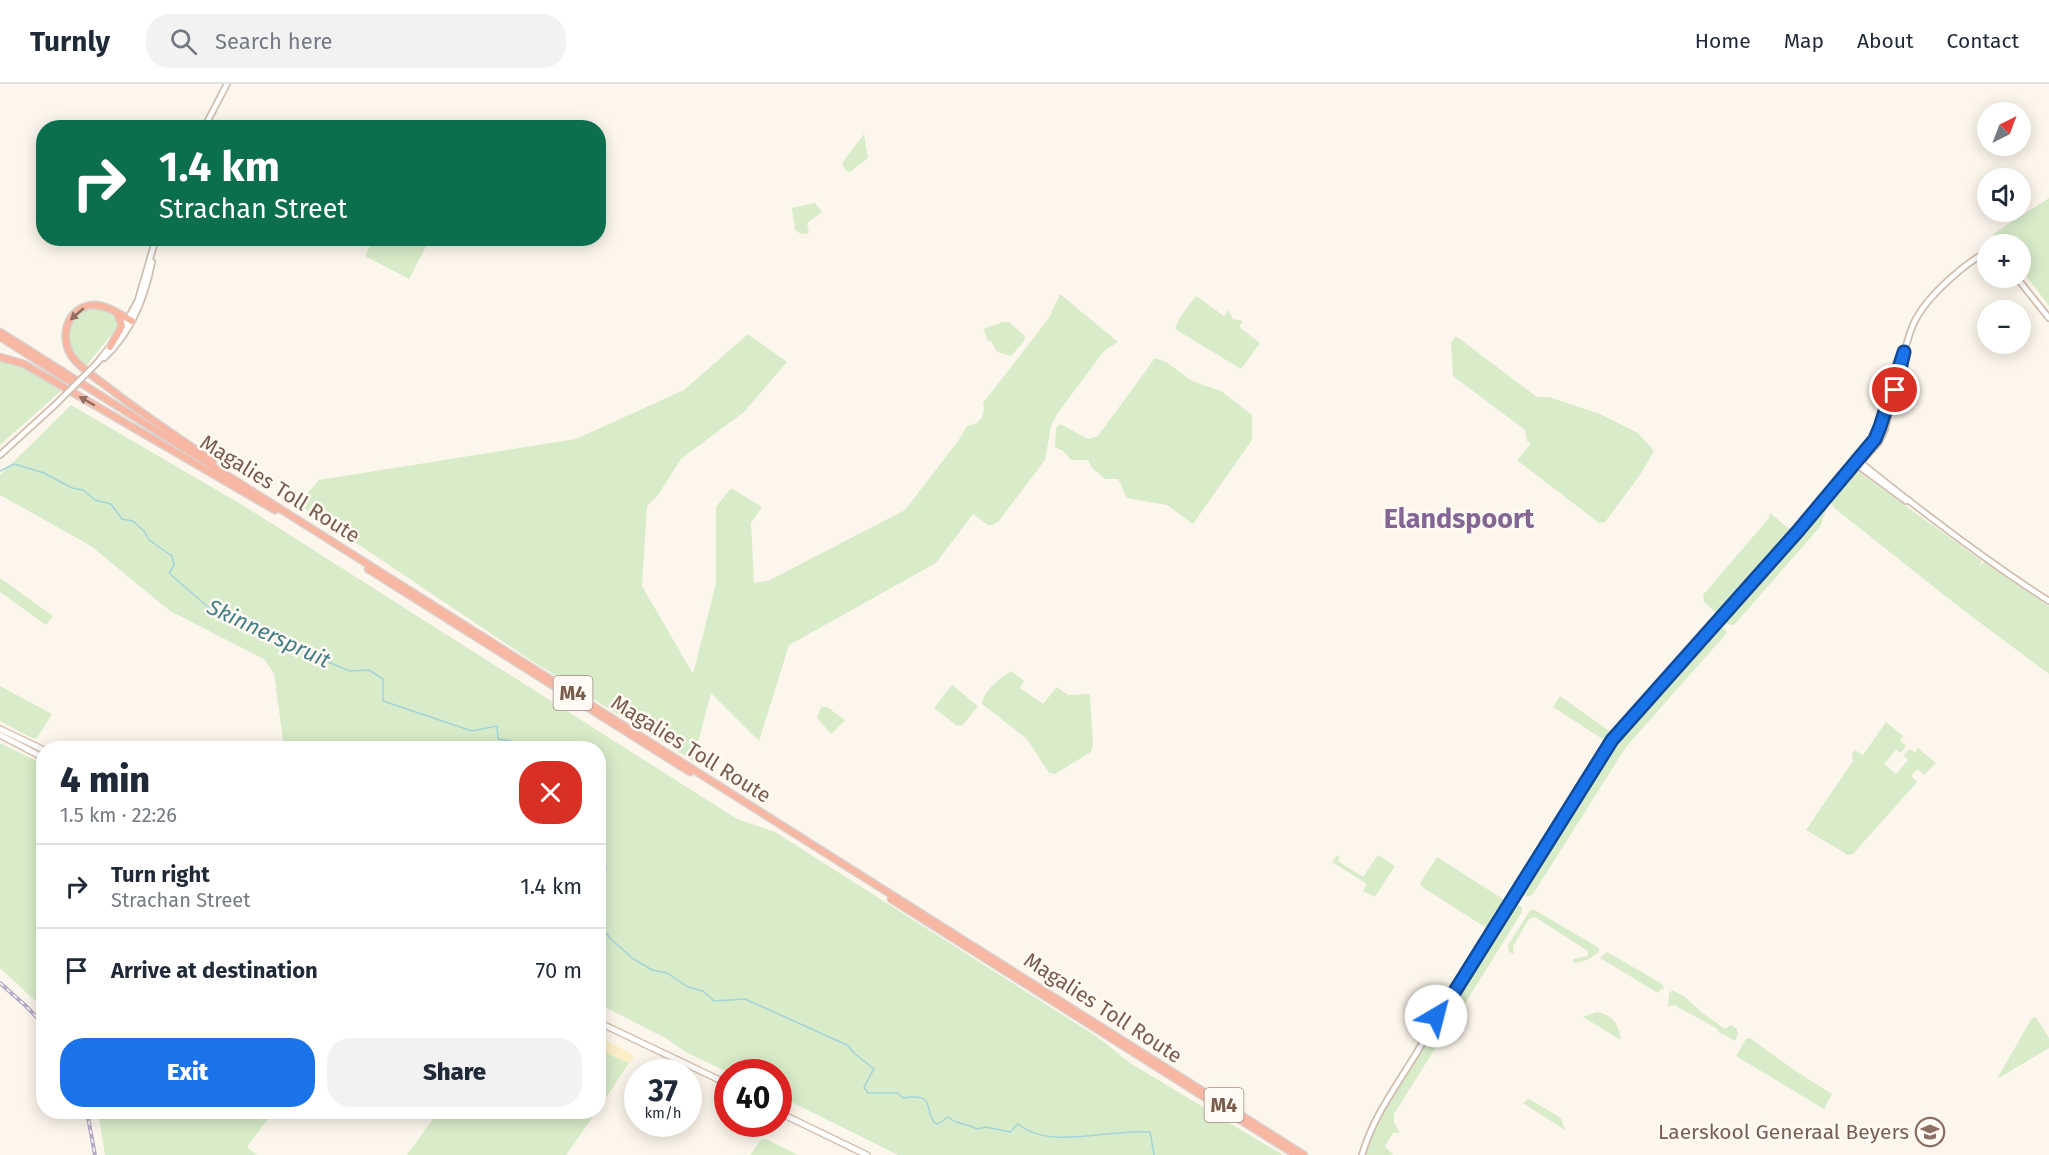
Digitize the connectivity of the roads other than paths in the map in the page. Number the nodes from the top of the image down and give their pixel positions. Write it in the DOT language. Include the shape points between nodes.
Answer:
graph roads {
  1 [pos="227,84"];
  2 [pos="208,120"];
  3 [pos="154,246"];
  4 [pos="1977,259"];
  5 [pos="2025,288"];
  6 [pos="116,312"];
  7 [pos="2049,318"];
  8 [pos="131,320"];
  9 [pos="0,332"];
  10 [pos="0,337"];
  11 [pos="110,347"];
  12 [pos="0,357"];
  13 [pos="98,362"];
  14 [pos="0,455"];
  15 [pos="1858,463"];
  16 [pos="284,513"];
  17 [pos="2049,601"];
  18 [pos="0,729"];
  19 [pos="0,735"];
  20 [pos="36,746"];
  21 [pos="36,754"];
  22 [pos="606,1026"];
  23 [pos="714,1079"];
  24 [pos="792,1119"];
  25 [pos="867,1155"];
  26 [pos="1296,1155"];
  27 [pos="1304,1155"];
  28 [pos="1362,1155"];
  1 -- 2 [label="street"];
  3 -- 8 [label="street"];
  4 -- 15 [label="street" via="1921,310 1912,326 1880,427"];
  5 -- 7 [label="street"];
  6 -- 8 [label="highway"];
  6 -- 11 [label="highway" via="122,326"];
  6 -- 16 [label="highway, one-way" via="94,305 73,314 65,335 72,358"];
  8 -- 11 [label="street"];
  8 -- 13 [label="street" via="113,349"];
  9 -- 16 [label="highway, Magalies Toll Route / M4"];
  10 -- 16 [label="highway, Magalies Toll Route / M4"];
  11 -- 13 [label="street"];
  16 -- 12 [label="highway, one-way" via="24,364"];
  13 -- 14 [label="street, bridge"];
  15 -- 17 [label="street"];
  15 -- 28 [label="street" via="1612,740 1385,1100"];
  16 -- 26 [label="highway, Magalies Toll Route / M4"];
  16 -- 27 [label="highway, Magalies Toll Route / M4"];
  18 -- 20 [label="main road"];
  19 -- 21 [label="main road"];
  22 -- 23 [label="main road"];
  24 -- 25 [label="main road"];
}
